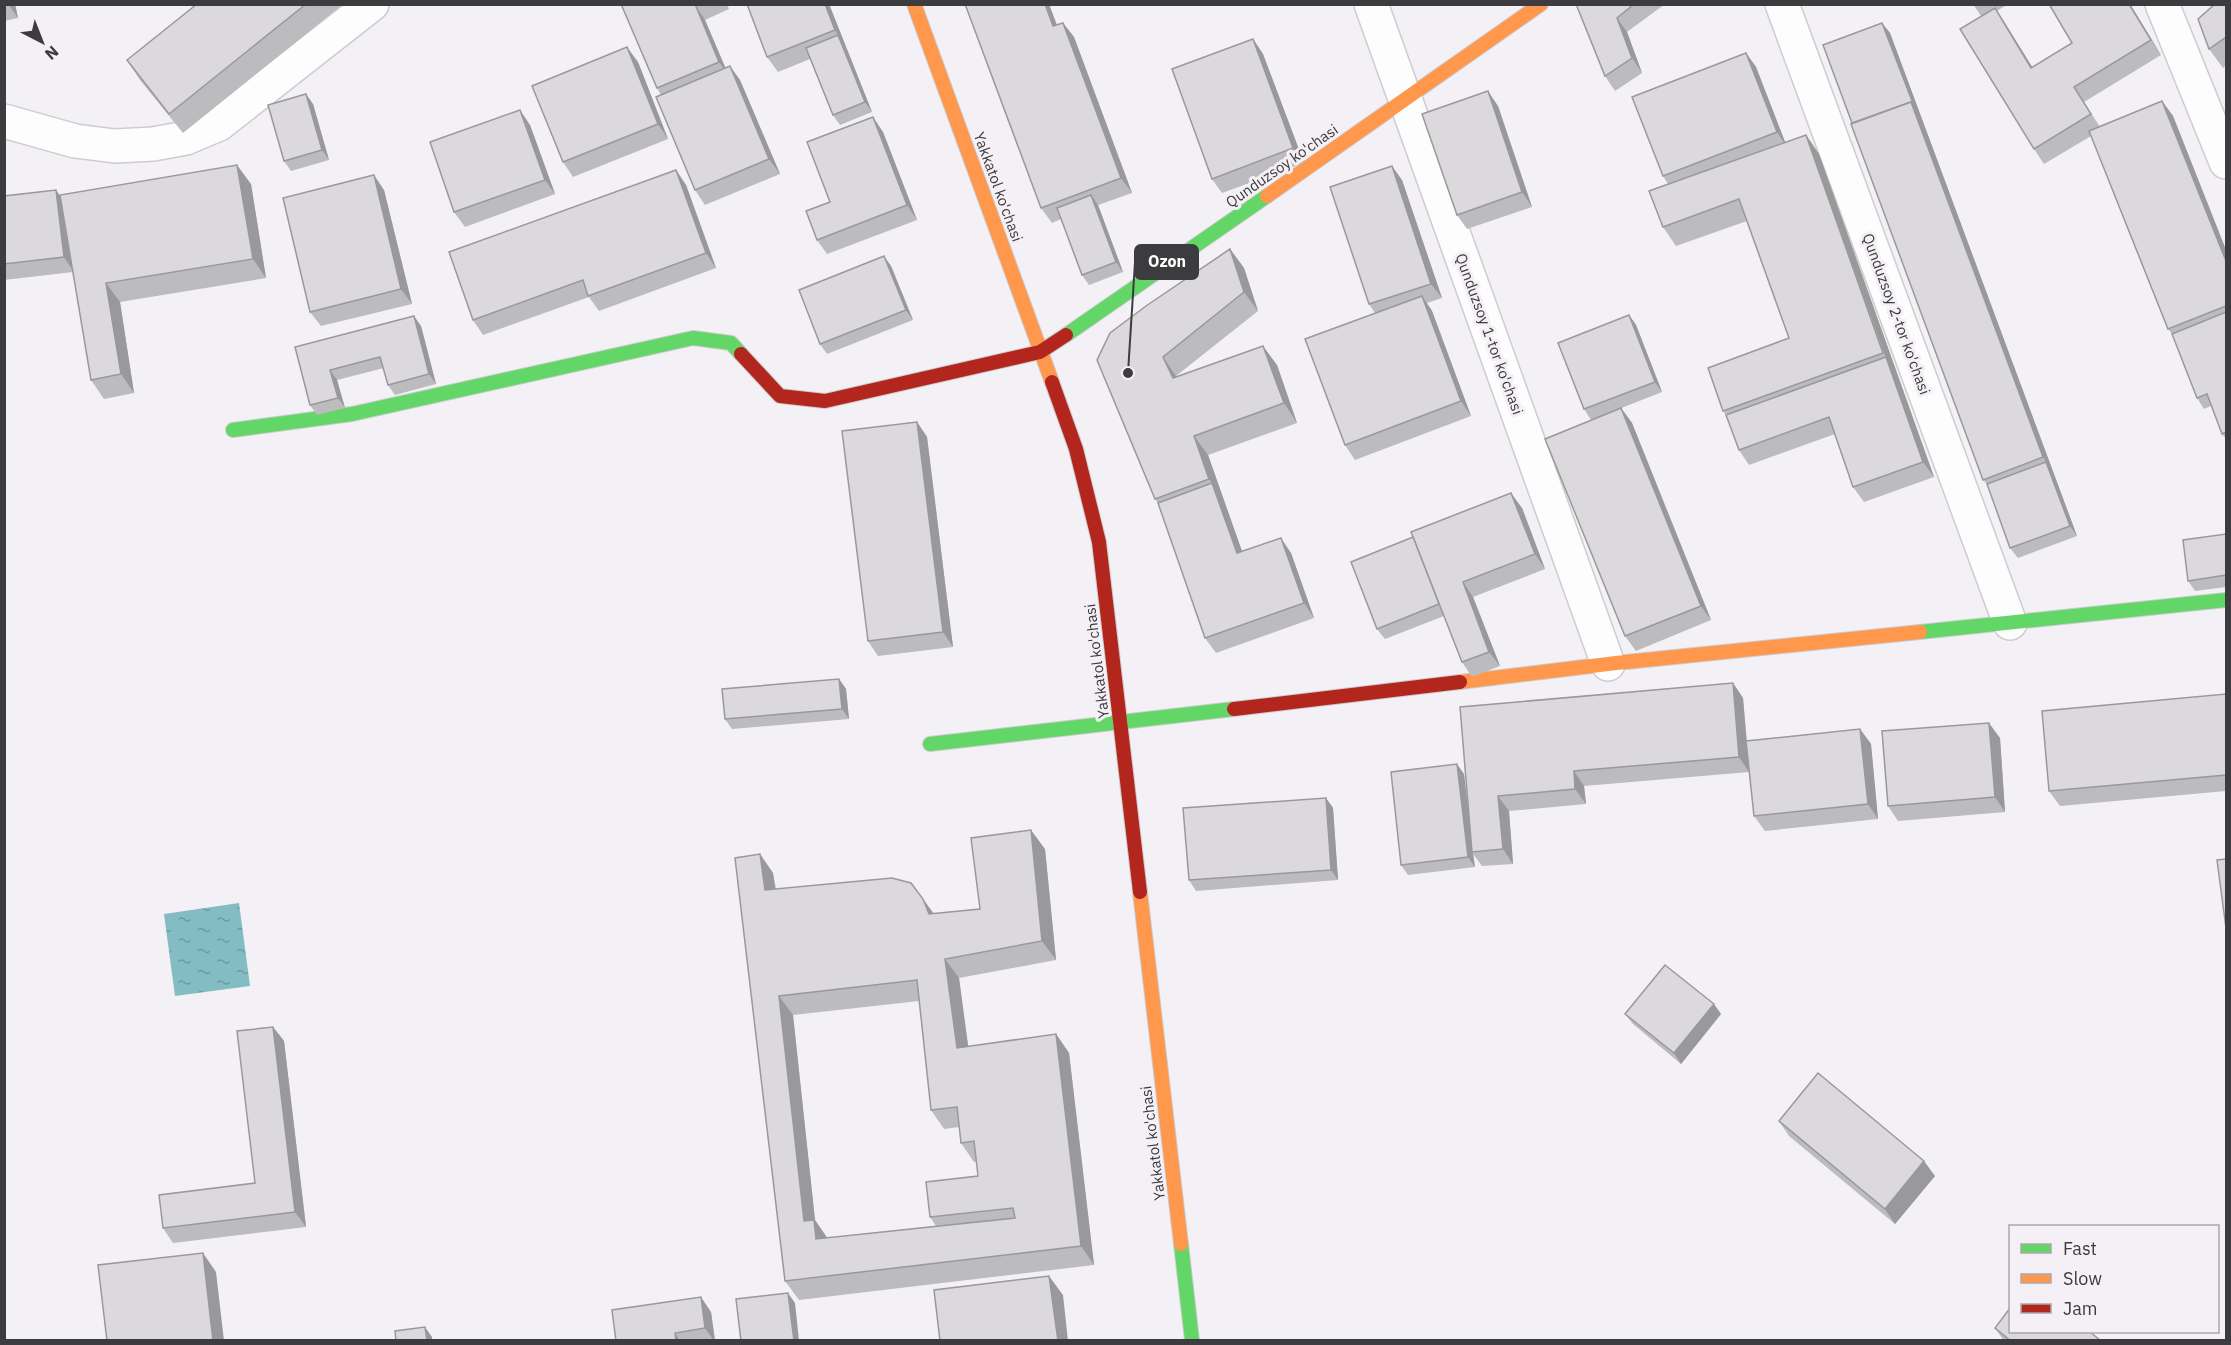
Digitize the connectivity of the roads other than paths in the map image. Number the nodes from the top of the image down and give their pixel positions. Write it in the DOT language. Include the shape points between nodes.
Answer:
graph roads {
  1 [pos="372,4"];
  2 [pos="914,4"];
  3 [pos="1371,4"];
  4 [pos="1541,4"];
  5 [pos="1782,4"];
  6 [pos="2163,4"];
  7 [pos="1404,100"];
  8 [pos="4,121"];
  9 [pos="2226,162"];
  10 [pos="1040,352"];
  11 [pos="233,430"];
  12 [pos="2226,600"];
  13 [pos="2010,623"];
  14 [pos="1608,664"];
  15 [pos="1122,723"];
  16 [pos="930,744"];
  17 [pos="1192,1341"];
  1 -- 8 [label="street" via="219,124 186,138 115,146 75,141"];
  2 -- 10 [label="street, Yakkatol ko'chasi"];
  3 -- 7 [label="street, Qunduzsoy 1-tor ko'chasi"];
  4 -- 7 [label="street, Qunduzsoy ko'chasi"];
  5 -- 13 [label="street, Qunduzsoy 2-tor ko'chasi"];
  6 -- 9 [label="street"];
  7 -- 10 [label="street, Qunduzsoy ko'chasi"];
  7 -- 14 [label="street, Qunduzsoy 1-tor ko'chasi"];
  10 -- 11 [label="street" via="825,401 780,396 731,344 693,338 352,414"];
  10 -- 15 [label="street, Yakkatol ko'chasi" via="1076,449 1100,542"];
  12 -- 13 [label="street"];
  13 -- 14 [label="street"];
  14 -- 15 [label="street"];
  15 -- 16 [label="street"];
  15 -- 17 [label="street, Yakkatol ko'chasi"];
}
